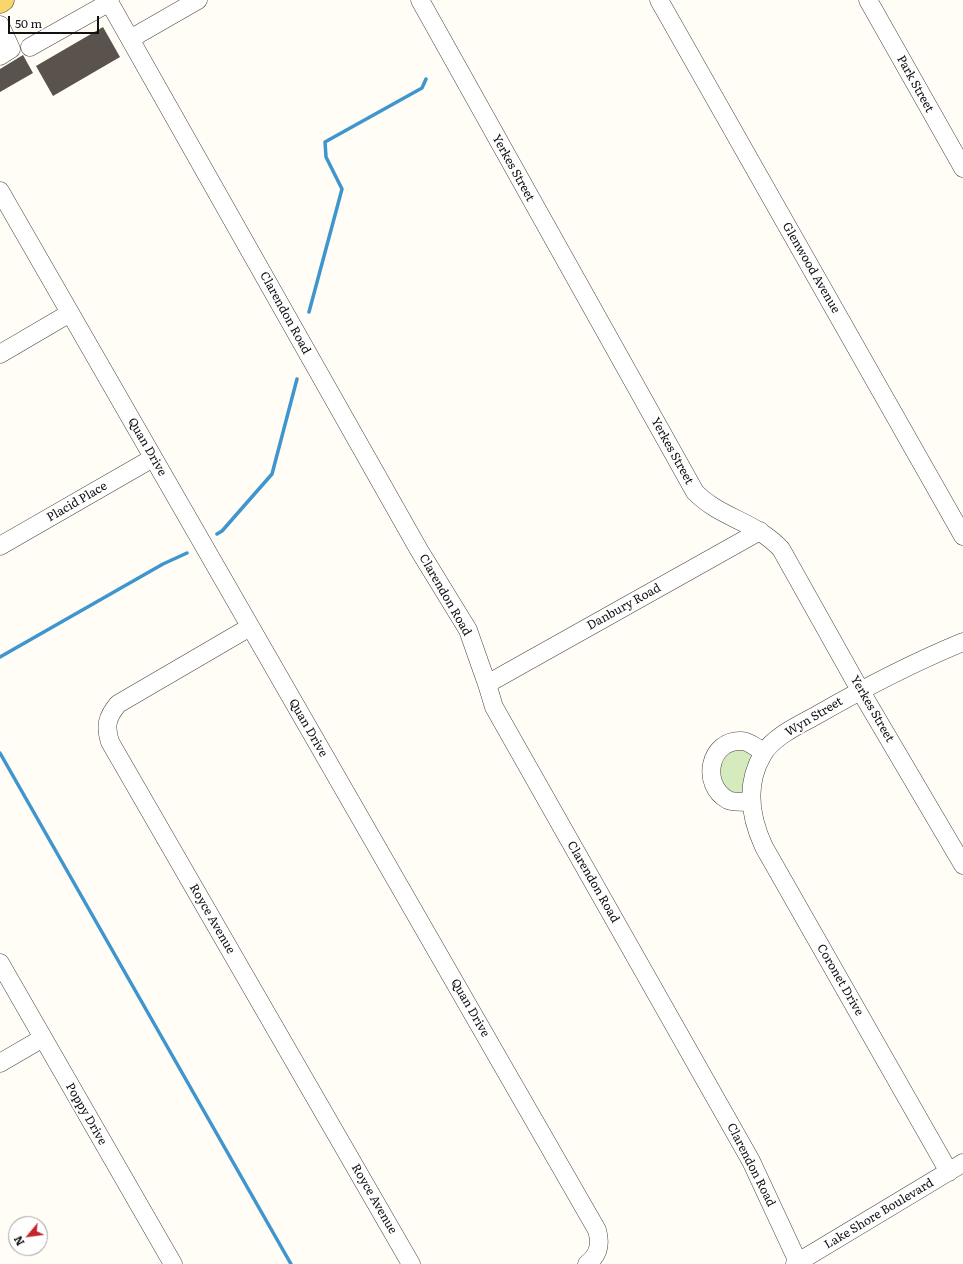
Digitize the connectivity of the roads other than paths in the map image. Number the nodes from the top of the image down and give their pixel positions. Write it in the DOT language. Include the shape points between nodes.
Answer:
graph roads {
  1 [pos="3,0"];
  2 [pos="198,0"];
  3 [pos="420,0"];
  4 [pos="659,0"];
  5 [pos="868,0"];
  6 [pos="109,1"];
  7 [pos="0,2"];
  8 [pos="0,25"];
  9 [pos="130,39"];
  10 [pos="30,47"];
  11 [pos="0,56"];
  12 [pos="963,168"];
  13 [pos="2,199"];
  14 [pos="70,313"];
  15 [pos="0,354"];
  16 [pos="153,458"];
  17 [pos="760,531"];
  18 [pos="963,536"];
  19 [pos="0,546"];
  20 [pos="250,627"];
  21 [pos="963,642"];
  22 [pos="488,684"];
  23 [pos="860,690"];
  24 [pos="764,752"];
  25 [pos="753,783"];
  26 [pos="750,802"];
  27 [pos="963,865"];
  28 [pos="0,963"];
  29 [pos="43,1038"];
  30 [pos="0,1063"];
  31 [pos="959,1168"];
  32 [pos="796,1263"];
  33 [pos="173,1264"];
  34 [pos="411,1264"];
  35 [pos="586,1264"];
  1 -- 7 [label="main road"];
  2 -- 9 [label="street"];
  3 -- 17 [label="street, Yerkes Street" via="695,492 706,503"];
  4 -- 18 [label="street, Glenwood Avenue"];
  5 -- 12 [label="street, Park Street"];
  6 -- 9 [label="street, Clarendon Road"];
  6 -- 10 [label="street"];
  8 -- 11 [label="street" via="11,49"];
  9 -- 22 [label="street, Clarendon Road" via="419,550 468,630"];
  13 -- 14 [label="street, Quan Drive"];
  14 -- 15 [label="street"];
  14 -- 16 [label="street, Quan Drive"];
  16 -- 19 [label="street, Placid Place"];
  16 -- 20 [label="street, Quan Drive"];
  17 -- 22 [label="street, Danbury Road"];
  17 -- 23 [label="street, Yerkes Street" via="781,549"];
  20 -- 34 [label="street, Royce Avenue" via="118,704 110,713 107,732 110,742"];
  20 -- 35 [label="street, Quan Drive" via="597,1230 600,1240 598,1251"];
  21 -- 23 [label="street, Wyn Street"];
  22 -- 32 [label="street, Clarendon Road" via="494,707 751,1161"];
  23 -- 24 [label="street, Wyn Street" via="794,728"];
  23 -- 27 [label="street, Yerkes Street"];
  24 -- 25 [label="street, Wyn Street"];
  24 -- 26 [label="street" via="744,741 732,741 719,750 711,764 711,779 718,792 730,801"];
  25 -- 26 [label="street, Coronet Drive"];
  26 -- 31 [label="street, Coronet Drive" via="755,828 764,846"];
  28 -- 29 [label="street, Poppy Drive"];
  29 -- 30 [label="street"];
  29 -- 33 [label="street, Poppy Drive"];
  31 -- 32 [label="street, Lake Shore Boulevard"];
}
